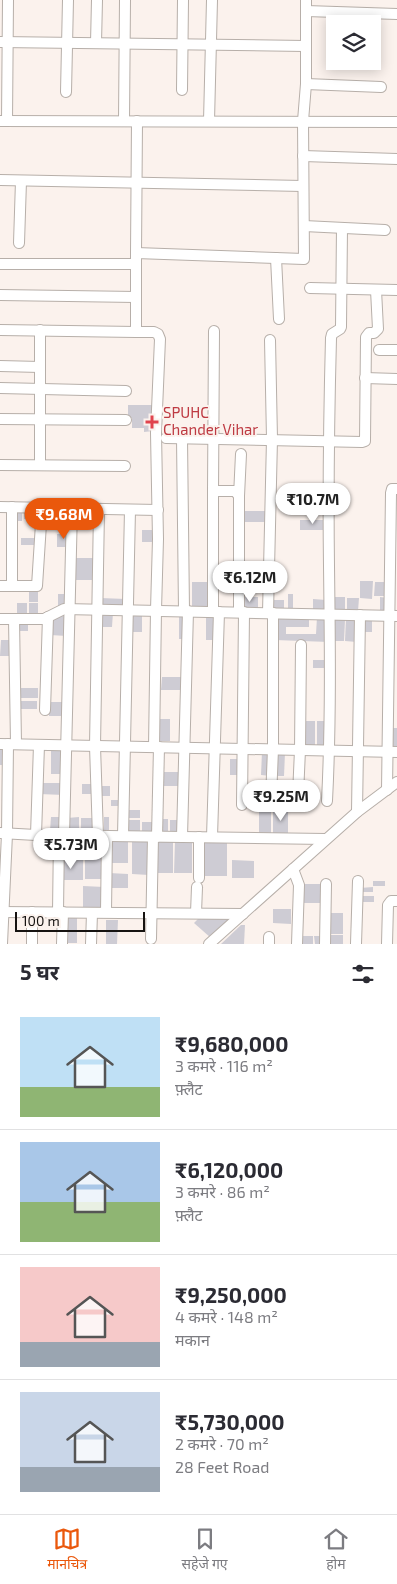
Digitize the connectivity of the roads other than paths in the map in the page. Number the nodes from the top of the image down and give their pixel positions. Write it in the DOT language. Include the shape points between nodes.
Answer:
graph roads {
  1 [pos="8,0"];
  2 [pos="68,0"];
  3 [pos="97,0"];
  4 [pos="125,0"];
  5 [pos="183,0"];
  6 [pos="212,0"];
  7 [pos="306,0"];
  8 [pos="306,11"];
  9 [pos="397,14"];
  10 [pos="4,42"];
  11 [pos="67,43"];
  12 [pos="96,44"];
  13 [pos="125,44"];
  14 [pos="183,45"];
  15 [pos="211,45"];
  16 [pos="305,46"];
  17 [pos="306,84"];
  18 [pos="381,87"];
  19 [pos="182,90"];
  20 [pos="66,92"];
  21 [pos="4,121"];
  22 [pos="124,121"];
  23 [pos="137,121"];
  24 [pos="209,121"];
  25 [pos="303,121"];
  26 [pos="397,122"];
  27 [pos="303,156"];
  28 [pos="397,159"];
  29 [pos="0,180"];
  30 [pos="21,181"];
  31 [pos="138,183"];
  32 [pos="303,186"];
  33 [pos="304,226"];
  34 [pos="342,228"];
  35 [pos="385,230"];
  36 [pos="19,243"];
  37 [pos="136,253"];
  38 [pos="276,258"];
  39 [pos="0,264"];
  40 [pos="136,264"];
  41 [pos="310,288"];
  42 [pos="341,288"];
  43 [pos="376,290"];
  44 [pos="397,290"];
  45 [pos="0,295"];
  46 [pos="136,297"];
  47 [pos="279,319"];
  48 [pos="0,330"];
  49 [pos="40,330"];
  50 [pos="214,331"];
  51 [pos="136,332"];
  52 [pos="270,340"];
  53 [pos="379,350"];
  54 [pos="397,350"];
  55 [pos="0,366"];
  56 [pos="40,367"];
  57 [pos="365,378"];
  58 [pos="397,379"];
  59 [pos="0,388"];
  60 [pos="40,388"];
  61 [pos="126,390"];
  62 [pos="0,419"];
  63 [pos="40,420"];
  64 [pos="126,420"];
  65 [pos="166,438"];
  66 [pos="182,438"];
  67 [pos="212,438"];
  68 [pos="272,439"];
  69 [pos="329,440"];
  70 [pos="241,454"];
  71 [pos="0,465"];
  72 [pos="40,465"];
  73 [pos="126,466"];
  74 [pos="397,489"];
  75 [pos="213,491"];
  76 [pos="239,496"];
  77 [pos="0,507"];
  78 [pos="12,507"];
  79 [pos="42,508"];
  80 [pos="72,509"];
  81 [pos="99,510"];
  82 [pos="130,510"];
  83 [pos="158,510"];
  84 [pos="0,586"];
  85 [pos="12,586"];
  86 [pos="70,610"];
  87 [pos="98,610"];
  88 [pos="128,610"];
  89 [pos="156,610"];
  90 [pos="186,611"];
  91 [pos="216,612"];
  92 [pos="242,612"];
  93 [pos="270,613"];
  94 [pos="331,614"];
  95 [pos="360,615"];
  96 [pos="393,615"];
  97 [pos="48,617"];
  98 [pos="0,619"];
  99 [pos="14,619"];
  100 [pos="301,645"];
  101 [pos="45,710"];
  102 [pos="8,744"];
  103 [pos="39,745"];
  104 [pos="67,745"];
  105 [pos="95,746"];
  106 [pos="125,746"];
  107 [pos="156,747"];
  108 [pos="184,748"];
  109 [pos="214,748"];
  110 [pos="243,749"];
  111 [pos="273,749"];
  112 [pos="300,750"];
  113 [pos="330,750"];
  114 [pos="359,751"];
  115 [pos="392,752"];
  116 [pos="397,782"];
  117 [pos="387,790"];
  118 [pos="298,795"];
  119 [pos="271,799"];
  120 [pos="327,801"];
  121 [pos="242,805"];
  122 [pos="357,812"];
  123 [pos="4,834"];
  124 [pos="36,836"];
  125 [pos="62,836"];
  126 [pos="103,836"];
  127 [pos="123,836"];
  128 [pos="155,837"];
  129 [pos="182,837"];
  130 [pos="199,837"];
  131 [pos="212,838"];
  132 [pos="326,839"];
  133 [pos="293,869"];
  134 [pos="358,881"];
  135 [pos="326,884"];
  136 [pos="397,901"];
  137 [pos="2,912"];
  138 [pos="32,912"];
  139 [pos="60,912"];
  140 [pos="106,912"];
  141 [pos="92,913"];
  142 [pos="151,913"];
  143 [pos="196,913"];
  144 [pos="243,914"];
  145 [pos="151,939"];
  146 [pos="390,940"];
  147 [pos="2,944"];
  148 [pos="32,944"];
  149 [pos="62,944"];
  150 [pos="91,944"];
  151 [pos="209,944"];
  152 [pos="297,944"];
  153 [pos="326,944"];
  154 [pos="356,944"];
  1 -- 10 [label="street"];
  2 -- 11 [label="street"];
  3 -- 12 [label="street"];
  4 -- 13 [label="street"];
  5 -- 14 [label="street"];
  6 -- 15 [label="street"];
  7 -- 8 [label="street"];
  8 -- 9 [label="street"];
  8 -- 16 [label="street"];
  10 -- 11 [label="street"];
  10 -- 21 [label="street"];
  11 -- 12 [label="street"];
  11 -- 20 [label="street"];
  12 -- 13 [label="street"];
  13 -- 14 [label="street"];
  13 -- 22 [label="street"];
  14 -- 15 [label="street"];
  14 -- 19 [label="street"];
  15 -- 16 [label="street"];
  15 -- 24 [label="street"];
  16 -- 17 [label="street"];
  17 -- 18 [label="street"];
  17 -- 25 [label="street"];
  21 -- 22 [label="street"];
  22 -- 23 [label="street"];
  23 -- 24 [label="street"];
  23 -- 31 [label="street"];
  24 -- 25 [label="street"];
  25 -- 26 [label="street"];
  25 -- 27 [label="street"];
  27 -- 28 [label="street"];
  27 -- 32 [label="street"];
  29 -- 30 [label="street"];
  30 -- 31 [label="street"];
  30 -- 36 [label="street"];
  31 -- 32 [label="street"];
  31 -- 37 [label="street"];
  32 -- 33 [label="street"];
  33 -- 34 [label="street"];
  33 -- 38 [label="street" via="304,258"];
  34 -- 35 [label="street"];
  34 -- 42 [label="street"];
  37 -- 38 [label="street"];
  37 -- 40 [label="street"];
  38 -- 47 [label="street"];
  39 -- 40 [label="street"];
  40 -- 46 [label="street"];
  41 -- 42 [label="street"];
  42 -- 43 [label="street"];
  42 -- 69 [label="street" via="341,327 331,338"];
  43 -- 44 [label="street"];
  43 -- 57 [label="street" via="378,329 366,337"];
  45 -- 46 [label="street"];
  46 -- 51 [label="street"];
  48 -- 49 [label="street"];
  49 -- 51 [label="street"];
  49 -- 56 [label="street"];
  50 -- 67 [label="street"];
  51 -- 83 [label="street" via="154,332 160,340 156,433"];
  52 -- 68 [label="street"];
  53 -- 54 [label="street"];
  55 -- 56 [label="street"];
  56 -- 60 [label="street"];
  57 -- 58 [label="street"];
  57 -- 69 [label="street" via="365,441"];
  59 -- 60 [label="street"];
  60 -- 61 [label="street"];
  60 -- 63 [label="street"];
  62 -- 63 [label="street"];
  63 -- 64 [label="street"];
  63 -- 72 [label="street"];
  65 -- 66 [label="street"];
  66 -- 67 [label="street"];
  66 -- 90 [label="street"];
  67 -- 68 [label="street"];
  67 -- 75 [label="street"];
  68 -- 69 [label="street"];
  68 -- 93 [label="street"];
  69 -- 94 [label="street"];
  70 -- 76 [label="street"];
  71 -- 72 [label="street"];
  72 -- 73 [label="street"];
  74 -- 96 [label="street" via="392,489 391,493"];
  75 -- 76 [label="street" via="234,491"];
  75 -- 91 [label="street"];
  76 -- 92 [label="street"];
  77 -- 78 [label="street"];
  78 -- 79 [label="street"];
  78 -- 85 [label="street"];
  79 -- 80 [label="street"];
  79 -- 85 [label="street" via="36,586"];
  80 -- 81 [label="street"];
  80 -- 86 [label="street"];
  81 -- 82 [label="street"];
  81 -- 87 [label="street"];
  82 -- 83 [label="street"];
  82 -- 88 [label="street"];
  83 -- 89 [label="street"];
  84 -- 85 [label="street"];
  86 -- 87 [label="street"];
  86 -- 97 [label="street" via="61,610"];
  86 -- 104 [label="street"];
  87 -- 88 [label="street"];
  87 -- 105 [label="street"];
  88 -- 89 [label="street"];
  88 -- 106 [label="street"];
  89 -- 90 [label="street"];
  89 -- 107 [label="street"];
  90 -- 91 [label="street"];
  90 -- 108 [label="street"];
  91 -- 92 [label="street"];
  91 -- 109 [label="street"];
  92 -- 93 [label="street"];
  92 -- 110 [label="street"];
  93 -- 94 [label="street"];
  93 -- 111 [label="street"];
  94 -- 95 [label="street"];
  94 -- 113 [label="street"];
  95 -- 96 [label="street"];
  95 -- 114 [label="street"];
  96 -- 115 [label="street"];
  97 -- 99 [label="street"];
  97 -- 101 [label="street"];
  98 -- 99 [label="street"];
  99 -- 102 [label="street"];
  100 -- 112 [label="street"];
  102 -- 103 [label="street"];
  102 -- 123 [label="street"];
  103 -- 104 [label="street"];
  103 -- 124 [label="street"];
  104 -- 105 [label="street"];
  104 -- 125 [label="street"];
  105 -- 106 [label="street"];
  105 -- 126 [label="street"];
  106 -- 107 [label="street"];
  106 -- 127 [label="street"];
  107 -- 108 [label="street"];
  107 -- 128 [label="street"];
  108 -- 109 [label="street"];
  108 -- 129 [label="street"];
  109 -- 110 [label="street"];
  109 -- 131 [label="street"];
  110 -- 111 [label="street"];
  110 -- 121 [label="street"];
  111 -- 112 [label="street"];
  111 -- 119 [label="street"];
  112 -- 113 [label="street"];
  112 -- 118 [label="street"];
  113 -- 114 [label="street"];
  113 -- 120 [label="street"];
  114 -- 115 [label="street"];
  114 -- 122 [label="street"];
  115 -- 117 [label="street"];
  116 -- 117 [label="street"];
  117 -- 122 [label="street"];
  122 -- 132 [label="street"];
  123 -- 124 [label="street"];
  123 -- 137 [label="street"];
  124 -- 125 [label="street"];
  125 -- 126 [label="street"];
  125 -- 139 [label="street"];
  126 -- 127 [label="street"];
  126 -- 140 [label="street"];
  127 -- 128 [label="street"];
  128 -- 129 [label="street"];
  128 -- 142 [label="street"];
  129 -- 130 [label="street"];
  130 -- 131 [label="street"];
  130 -- 143 [label="street"];
  131 -- 132 [label="street"];
  132 -- 133 [label="street"];
  133 -- 144 [label="street"];
  133 -- 152 [label="street" via="299,885"];
  134 -- 154 [label="street"];
  135 -- 153 [label="street"];
  136 -- 146 [label="street" via="388,905"];
  137 -- 138 [label="street"];
  137 -- 147 [label="street"];
  138 -- 139 [label="street"];
  138 -- 148 [label="street"];
  139 -- 141 [label="street"];
  139 -- 149 [label="street"];
  140 -- 141 [label="street"];
  140 -- 142 [label="street"];
  141 -- 150 [label="street"];
  142 -- 143 [label="street"];
  142 -- 145 [label="street"];
  143 -- 144 [label="street"];
  144 -- 151 [label="street"];
}
